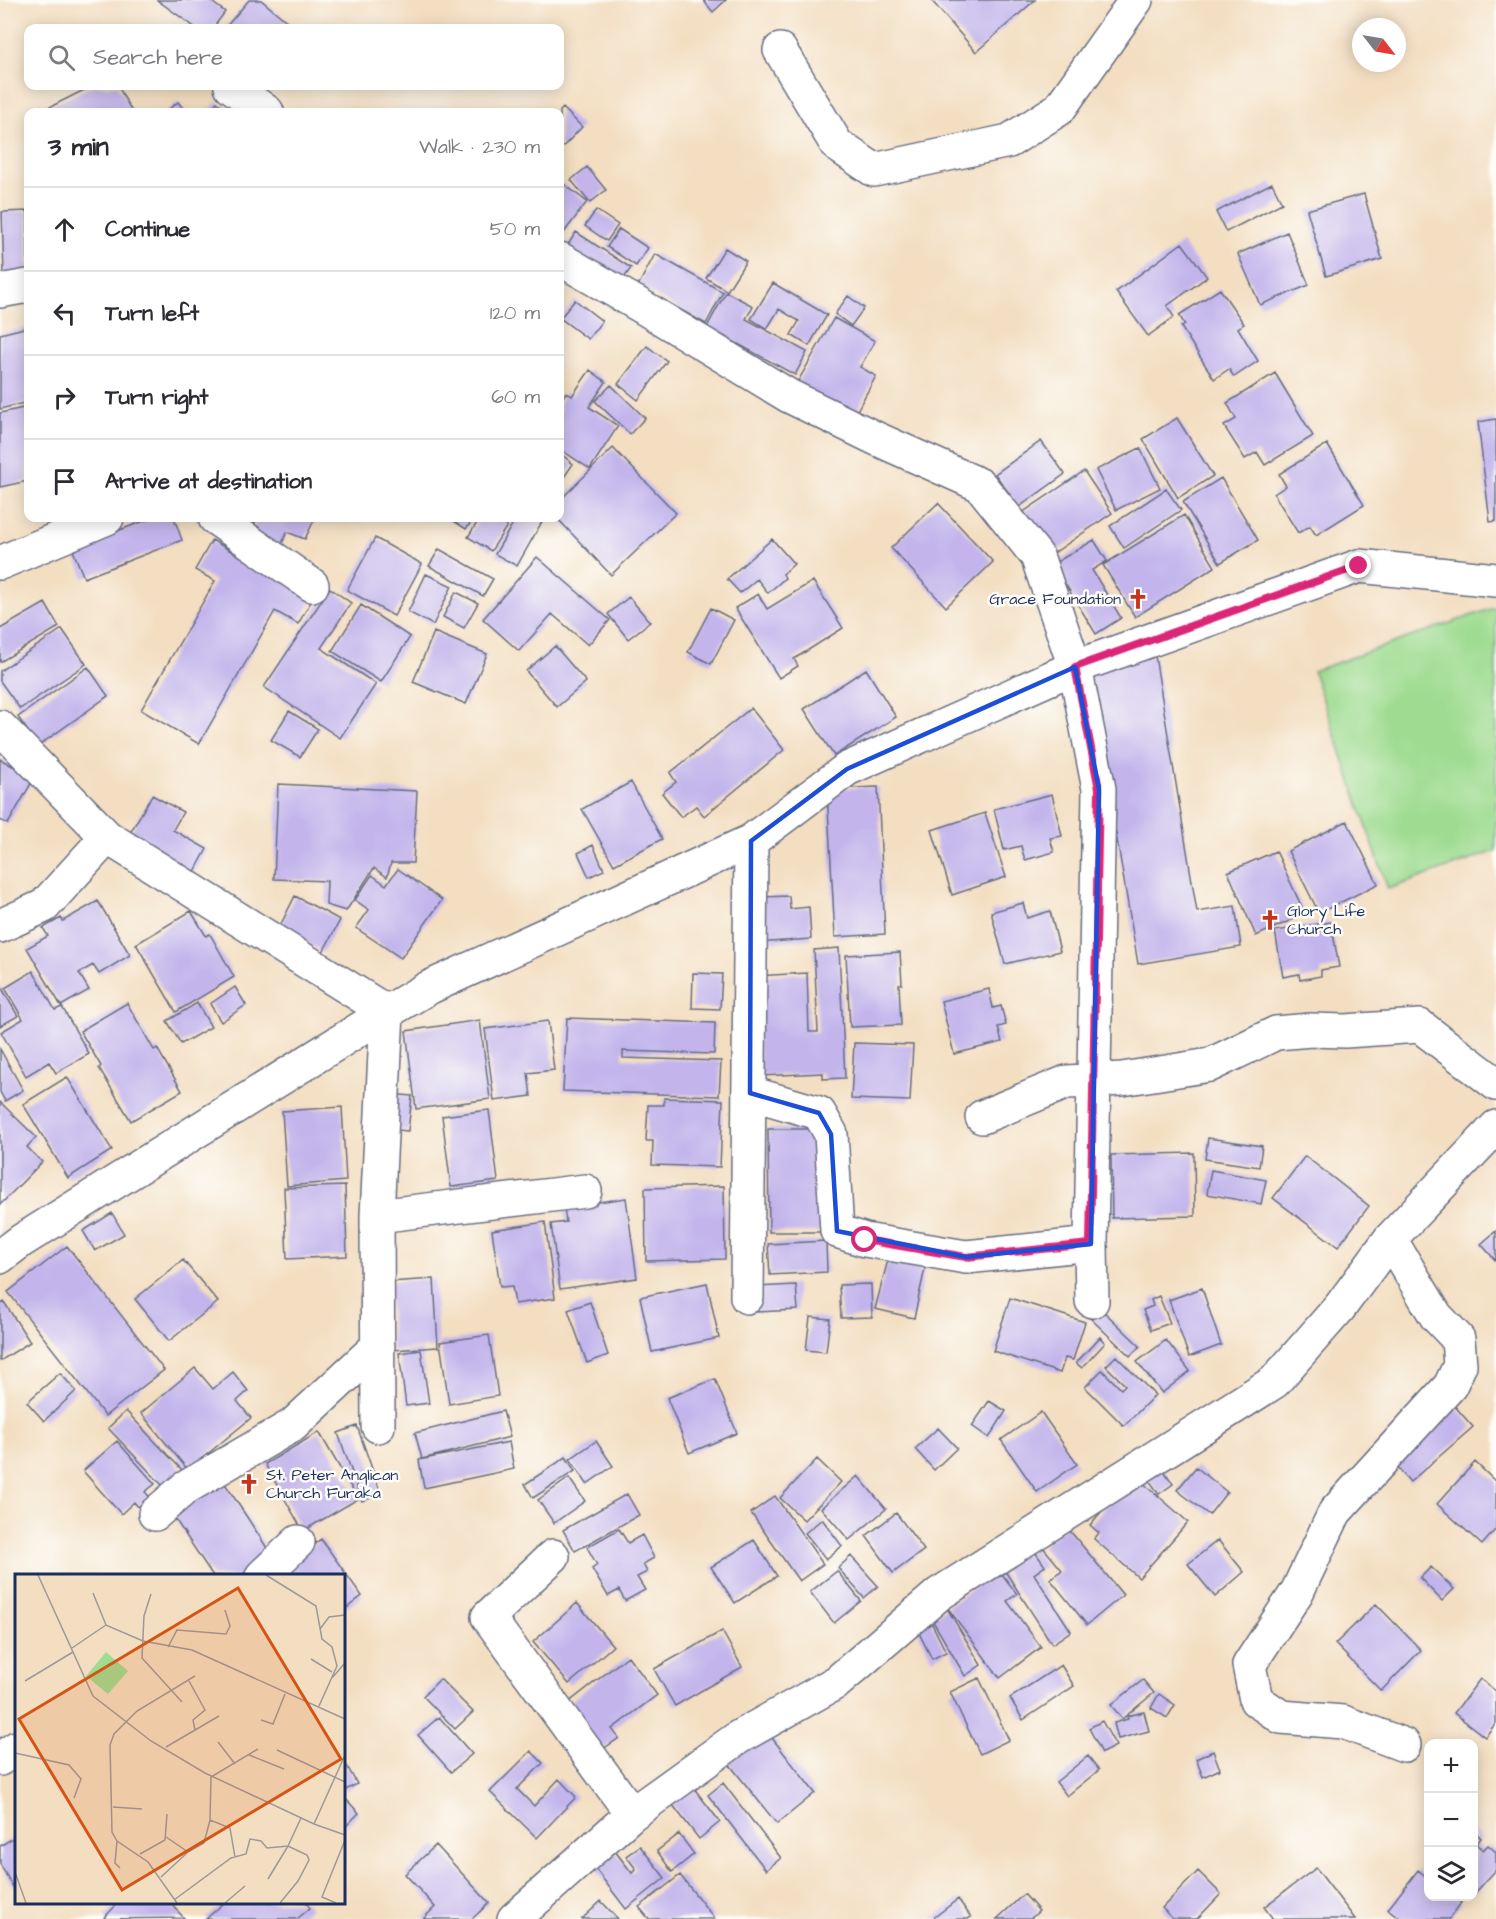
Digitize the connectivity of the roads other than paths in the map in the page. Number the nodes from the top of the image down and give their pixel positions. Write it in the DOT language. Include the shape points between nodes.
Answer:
graph roads {
  1 [pos="1136,0"];
  2 [pos="780,50"];
  3 [pos="237,90"];
  4 [pos="261,108"];
  5 [pos="564,268"];
  6 [pos="24,287"];
  7 [pos="0,291"];
  8 [pos="97,522"];
  9 [pos="221,522"];
  10 [pos="0,563"];
  11 [pos="1496,580"];
  12 [pos="312,585"];
  13 [pos="1075,667"];
  14 [pos="0,727"];
  15 [pos="107,837"];
  16 [pos="751,841"];
  17 [pos="0,926"];
  18 [pos="387,1012"];
  19 [pos="1093,1081"];
  20 [pos="1496,1084"];
  21 [pos="750,1093"];
  22 [pos="982,1117"];
  23 [pos="1496,1127"];
  24 [pos="585,1191"];
  25 [pos="377,1216"];
  26 [pos="1390,1239"];
  27 [pos="1090,1244"];
  28 [pos="0,1257"];
  29 [pos="747,1297"];
  30 [pos="1092,1301"];
  31 [pos="378,1346"];
  32 [pos="378,1426"];
  33 [pos="155,1514"];
  34 [pos="298,1542"];
  35 [pos="553,1556"];
  36 [pos="263,1574"];
  37 [pos="1404,1745"];
  38 [pos="15,1749"];
  39 [pos="0,1759"];
  40 [pos="632,1814"];
  41 [pos="514,1919"];
  1 -- 2 [label="street" via="1059,109 1009,141 874,170 837,145"];
  3 -- 4 [label="street"];
  5 -- 13 [label="street" via="641,306 789,396 980,485 1037,556"];
  6 -- 7 [label="street"];
  8 -- 10 [label="street"];
  9 -- 12 [label="street"];
  11 -- 13 [label="street" via="1359,566"];
  13 -- 16 [label="street" via="847,769"];
  13 -- 19 [label="street" via="1099,789"];
  14 -- 15 [label="street"];
  15 -- 17 [label="street" via="44,906"];
  15 -- 18 [label="street"];
  16 -- 18 [label="street" via="428,988"];
  16 -- 21 [label="street"];
  18 -- 25 [label="street"];
  18 -- 28 [label="street"];
  19 -- 20 [label="street" via="1210,1065 1276,1034 1420,1026"];
  19 -- 22 [label="street" via="1067,1082"];
  19 -- 27 [label="street"];
  21 -- 27 [label="street" via="819,1113 831,1134 837,1231 865,1240 966,1257"];
  21 -- 29 [label="street"];
  23 -- 26 [label="street"];
  24 -- 25 [label="street"];
  25 -- 31 [label="street"];
  26 -- 37 [label="street" via="1436,1316 1458,1339 1460,1365 1449,1386 1335,1512 1297,1592 1249,1665 1256,1700 1281,1716 1343,1722"];
  26 -- 40 [label="street" via="1340,1307 1274,1382 939,1594 837,1682 738,1737"];
  27 -- 30 [label="street"];
  31 -- 32 [label="street"];
  31 -- 33 [label="street" via="293,1425 185,1488"];
  34 -- 36 [label="street"];
  35 -- 40 [label="street" via="488,1617"];
  38 -- 39 [label="street"];
  40 -- 41 [label="street"];
}
